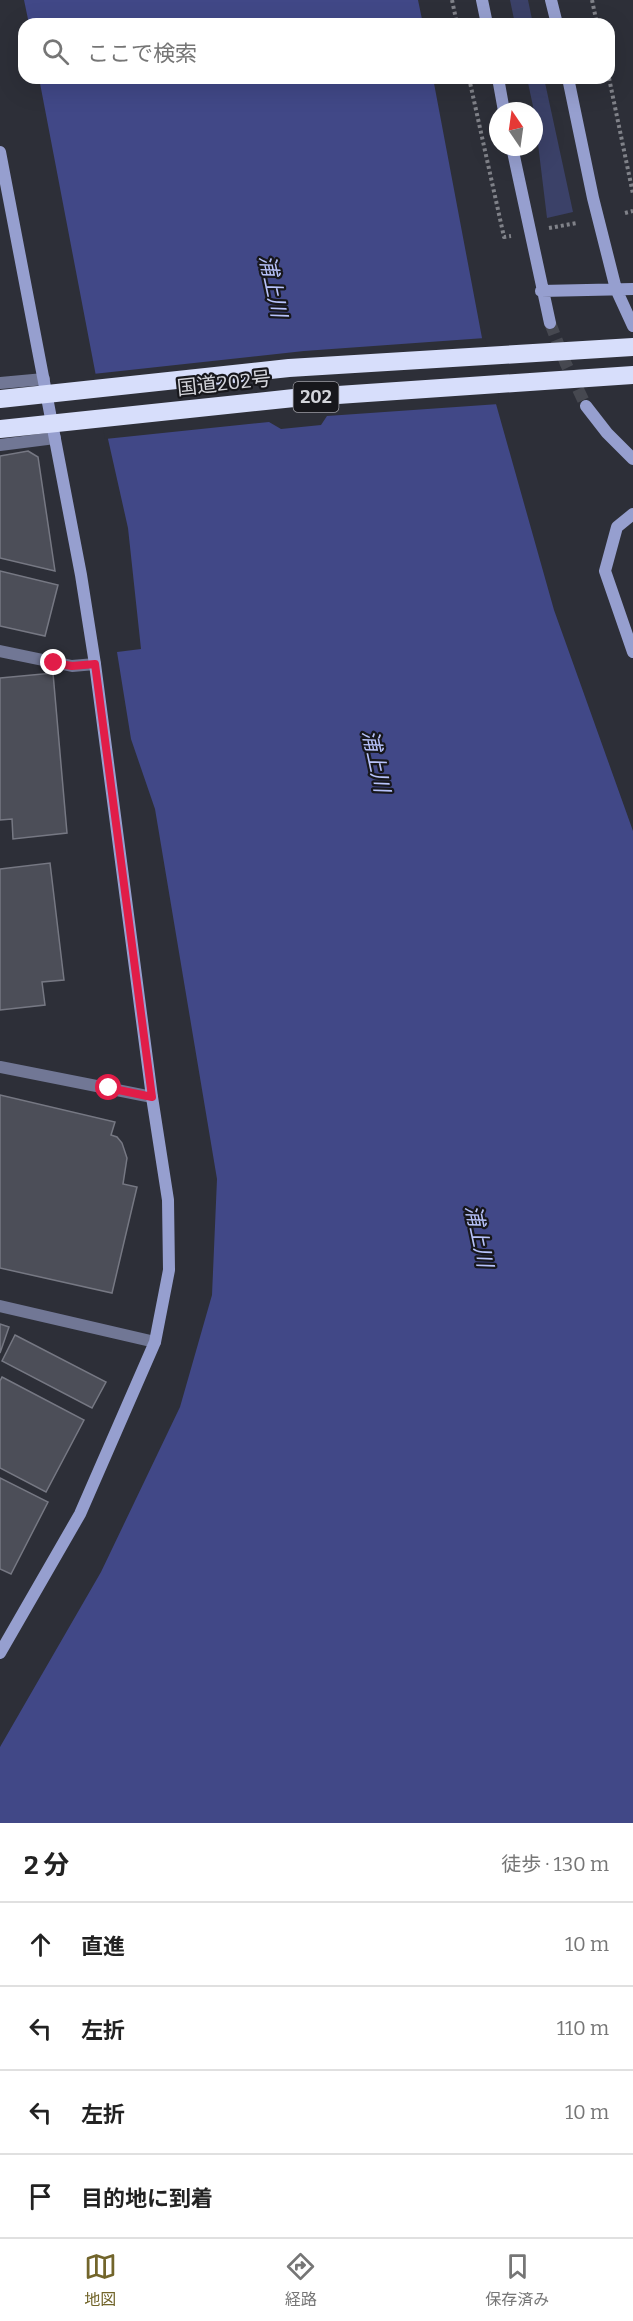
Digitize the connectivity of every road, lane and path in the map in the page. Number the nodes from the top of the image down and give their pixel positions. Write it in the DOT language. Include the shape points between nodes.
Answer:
graph roads {
  1 [pos="452,0"];
  2 [pos="482,0"];
  3 [pos="551,0"];
  4 [pos="592,0"];
  5 [pos="456,18"];
  6 [pos="486,18"];
  7 [pos="556,18"];
  8 [pos="596,18"];
  9 [pos="470,84"];
  10 [pos="499,84"];
  11 [pos="569,84"];
  12 [pos="610,84"];
  13 [pos="502,102"];
  14 [pos="0,152"];
  15 [pos="514,156"];
  16 [pos="2,175"];
  17 [pos="633,194"];
  18 [pos="633,212"];
  19 [pos="625,213"];
  20 [pos="577,223"];
  21 [pos="549,228"];
  22 [pos="504,237"];
  23 [pos="616,289"];
  24 [pos="633,289"];
  25 [pos="541,291"];
  26 [pos="550,323"];
  27 [pos="633,326"];
  28 [pos="633,347"];
  29 [pos="633,375"];
  30 [pos="44,379"];
  31 [pos="0,383"];
  32 [pos="0,399"];
  33 [pos="586,406"];
  34 [pos="0,429"];
  35 [pos="55,438"];
  36 [pos="0,445"];
  37 [pos="633,459"];
  38 [pos="633,514"];
  39 [pos="0,651"];
  40 [pos="633,652"];
  41 [pos="95,664"];
  42 [pos="0,1067"];
  43 [pos="152,1097"];
  44 [pos="0,1306"];
  45 [pos="154,1342"];
  46 [pos="0,1653"];
  1 -- 5 [label="path"];
  2 -- 6 [label="street"];
  3 -- 7 [label="street"];
  4 -- 8 [label="path"];
  9 -- 22 [label="path"];
  10 -- 13 [label="street"];
  11 -- 23 [label="street"];
  12 -- 17 [label="path"];
  14 -- 16 [label="street"];
  15 -- 25 [label="street"];
  16 -- 30 [label="street"];
  18 -- 19 [label="path"];
  20 -- 21 [label="path"];
  23 -- 24 [label="street"];
  23 -- 25 [label="street"];
  23 -- 27 [label="street"];
  25 -- 26 [label="street"];
  28 -- 32 [label="highway, 国道202号 / 202, bridge" via="289,368"];
  29 -- 34 [label="highway, 国道202号 / 202, bridge" via="294,398"];
  30 -- 31 [label="street"];
  30 -- 35 [label="street"];
  33 -- 37 [label="street"];
  35 -- 36 [label="street"];
  35 -- 41 [label="street"];
  38 -- 40 [label="street" via="617,527 605,571"];
  39 -- 41 [label="street" via="72,666"];
  41 -- 43 [label="street"];
  42 -- 43 [label="street"];
  43 -- 45 [label="street" via="168,1211 169,1270"];
  44 -- 45 [label="street"];
  45 -- 46 [label="street" via="80,1514"];
}
